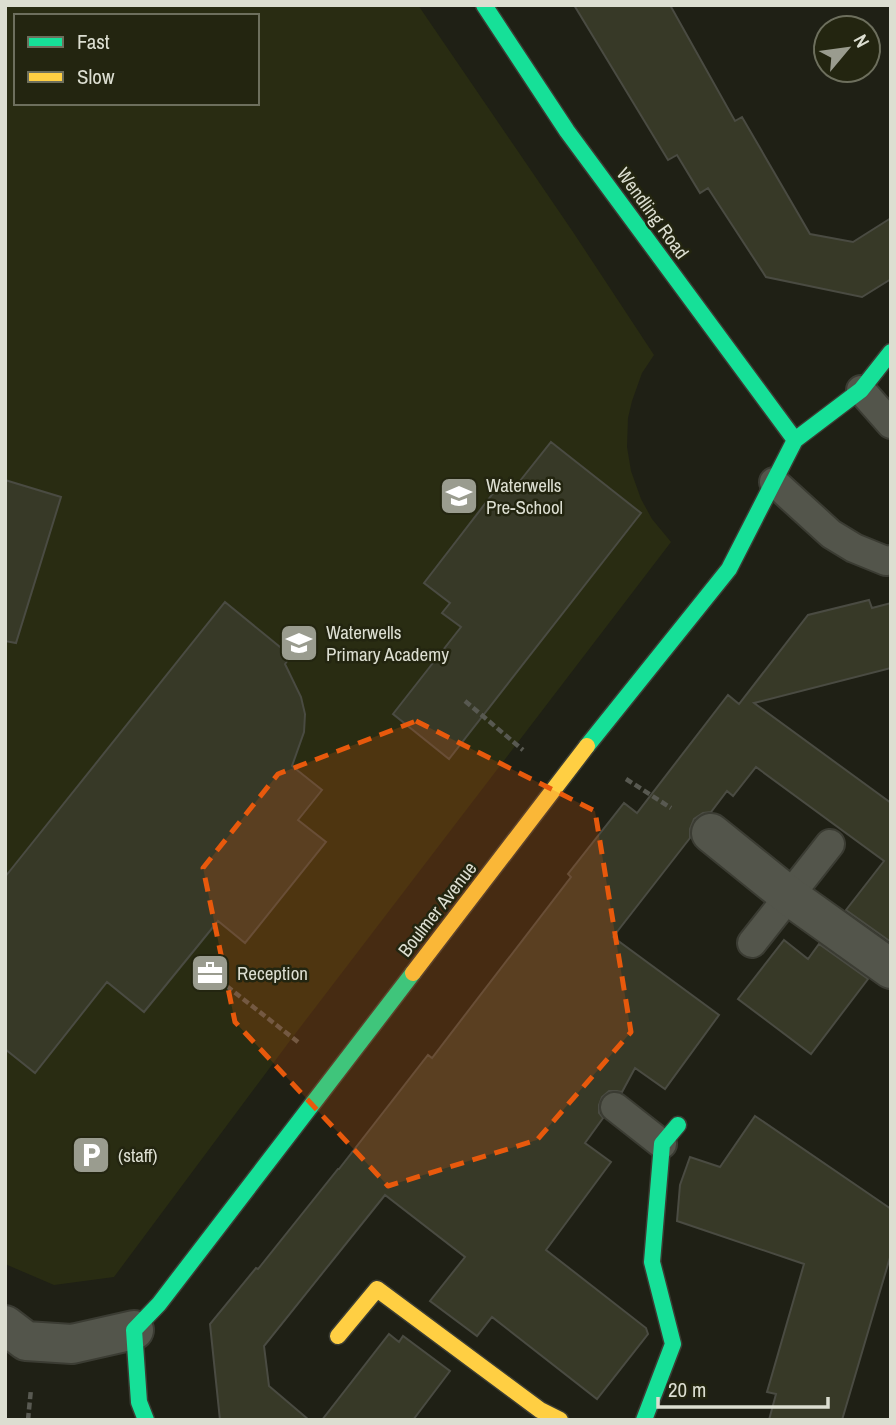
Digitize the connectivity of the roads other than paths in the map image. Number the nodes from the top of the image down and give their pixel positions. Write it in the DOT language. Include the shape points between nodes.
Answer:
graph roads {
  1 [pos="484,5"];
  2 [pos="891,352"];
  3 [pos="861,390"];
  4 [pos="891,424"];
  5 [pos="795,440"];
  6 [pos="774,482"];
  7 [pos="891,560"];
  8 [pos="711,833"];
  9 [pos="830,844"];
  10 [pos="789,896"];
  11 [pos="752,943"];
  12 [pos="891,969"];
  13 [pos="615,1107"];
  14 [pos="670,1135"];
  15 [pos="5,1325"];
  16 [pos="134,1330"];
  17 [pos="338,1336"];
  18 [pos="146,1420"];
  19 [pos="560,1420"];
  20 [pos="644,1420"];
  1 -- 5 [label="street, Wendling Road" via="567,131"];
  2 -- 3 [label="street"];
  3 -- 4 [label="lane"];
  3 -- 5 [label="street"];
  5 -- 6 [label="street, Boulmer Avenue"];
  6 -- 7 [label="lane" via="831,534 854,548"];
  6 -- 16 [label="street, Boulmer Avenue" via="729,569 159,1304"];
  8 -- 10 [label="street"];
  9 -- 10 [label="lane"];
  10 -- 11 [label="lane"];
  10 -- 12 [label="street"];
  13 -- 14 [label="lane"];
  14 -- 20 [label="street" via="652,1262 673,1344"];
  15 -- 16 [label="street" via="26,1341 72,1344"];
  16 -- 18 [label="street" via="139,1402"];
  17 -- 19 [label="street" via="377,1289 540,1410"];
}
